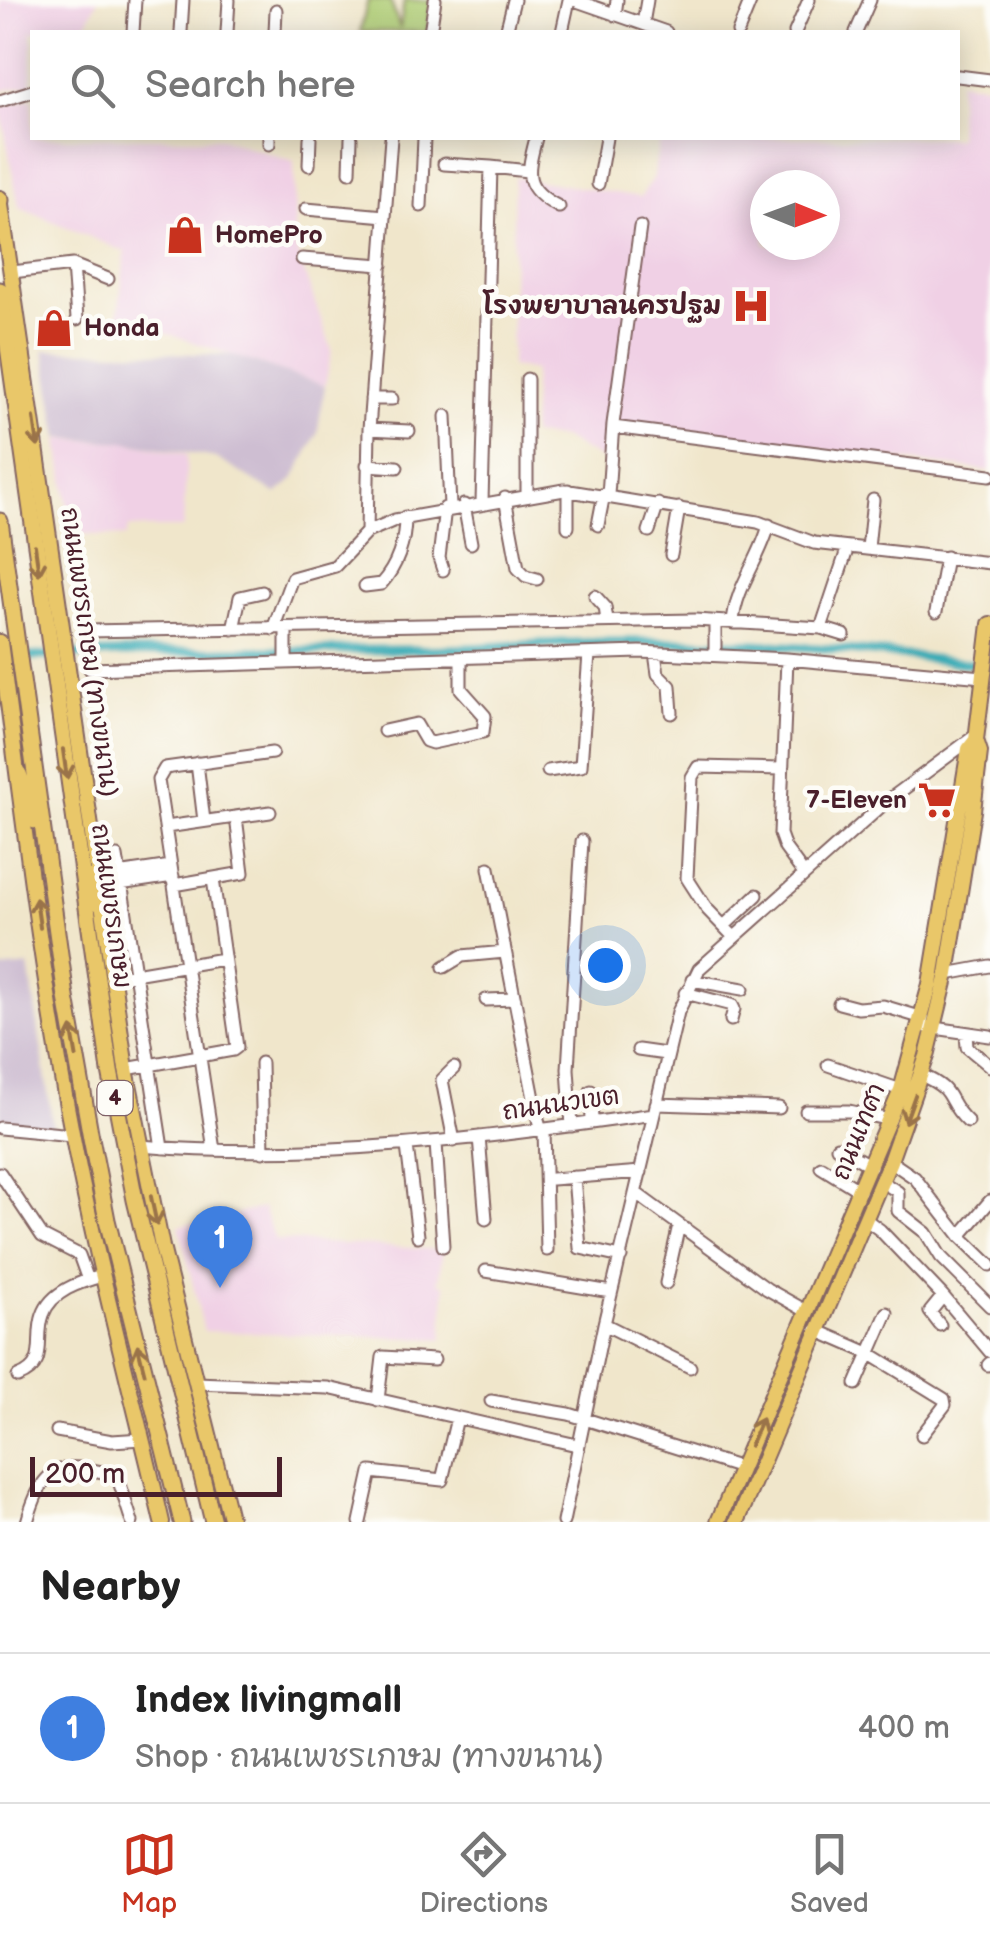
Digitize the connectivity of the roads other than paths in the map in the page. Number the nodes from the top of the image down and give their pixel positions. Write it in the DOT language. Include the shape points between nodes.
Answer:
graph roads {
  1 [pos="135,0"];
  2 [pos="184,0"];
  3 [pos="229,0"];
  4 [pos="436,0"];
  5 [pos="514,0"];
  6 [pos="572,0"];
  7 [pos="617,0"];
  8 [pos="647,0"];
  9 [pos="751,0"];
  10 [pos="809,0"];
  11 [pos="870,0"];
  12 [pos="276,10"];
  13 [pos="619,16"];
  14 [pos="642,24"];
  15 [pos="133,30"];
  16 [pos="181,30"];
  17 [pos="228,30"];
  18 [pos="275,30"];
  19 [pos="430,30"];
  20 [pos="506,30"];
  21 [pos="563,30"];
  22 [pos="622,30"];
  23 [pos="660,30"];
  24 [pos="739,30"];
  25 [pos="796,30"];
  26 [pos="857,30"];
  27 [pos="960,76"];
  28 [pos="990,80"];
  29 [pos="30,92"];
  30 [pos="0,101"];
  31 [pos="310,140"];
  32 [pos="351,140"];
  33 [pos="391,140"];
  34 [pos="424,140"];
  35 [pos="536,140"];
  36 [pos="606,140"];
  37 [pos="444,164"];
  38 [pos="309,165"];
  39 [pos="490,167"];
  40 [pos="528,170"];
  41 [pos="350,172"];
  42 [pos="598,184"];
  43 [pos="0,201"];
  44 [pos="421,206"];
  45 [pos="559,207"];
  46 [pos="306,210"];
  47 [pos="385,216"];
  48 [pos="640,226"];
  49 [pos="302,259"];
  50 [pos="73,264"];
  51 [pos="382,265"];
  52 [pos="12,272"];
  53 [pos="108,279"];
  54 [pos="0,290"];
  55 [pos="77,320"];
  56 [pos="527,379"];
  57 [pos="372,399"];
  58 [pos="392,399"];
  59 [pos="446,416"];
  60 [pos="613,428"];
  61 [pos="369,430"];
  62 [pos="410,431"];
  63 [pos="367,465"];
  64 [pos="397,467"];
  65 [pos="990,475"];
  66 [pos="568,490"];
  67 [pos="527,494"];
  68 [pos="606,494"];
  69 [pos="505,498"];
  70 [pos="873,500"];
  71 [pos="482,502"];
  72 [pos="658,504"];
  73 [pos="464,505"];
  74 [pos="448,508"];
  75 [pos="679,508"];
  76 [pos="405,517"];
  77 [pos="0,521"];
  78 [pos="598,525"];
  79 [pos="770,525"];
  80 [pos="568,527"];
  81 [pos="367,532"];
  82 [pos="649,532"];
  83 [pos="472,543"];
  84 [pos="848,547"];
  85 [pos="868,548"];
  86 [pos="671,555"];
  87 [pos="946,558"];
  88 [pos="990,564"];
  89 [pos="443,570"];
  90 [pos="537,579"];
  91 [pos="365,586"];
  92 [pos="262,592"];
  93 [pos="595,596"];
  94 [pos="936,612"];
  95 [pos="607,621"];
  96 [pos="734,623"];
  97 [pos="990,624"];
  98 [pos="715,628"];
  99 [pos="820,628"];
  100 [pos="232,629"];
  101 [pos="86,631"];
  102 [pos="282,631"];
  103 [pos="844,635"];
  104 [pos="7,637"];
  105 [pos="655,653"];
  106 [pos="715,653"];
  107 [pos="589,654"];
  108 [pos="286,659"];
  109 [pos="787,659"];
  110 [pos="460,660"];
  111 [pos="60,666"];
  112 [pos="90,669"];
  113 [pos="983,673"];
  114 [pos="8,677"];
  115 [pos="672,713"];
  116 [pos="384,731"];
  117 [pos="976,737"];
  118 [pos="272,753"];
  119 [pos="196,764"];
  120 [pos="781,769"];
  121 [pos="548,770"];
  122 [pos="19,774"];
  123 [pos="270,812"];
  124 [pos="236,817"];
  125 [pos="204,821"];
  126 [pos="166,827"];
  127 [pos="582,841"];
  128 [pos="46,848"];
  129 [pos="78,855"];
  130 [pos="117,856"];
  131 [pos="489,868"];
  132 [pos="804,874"];
  133 [pos="173,876"];
  134 [pos="120,879"];
  135 [pos="213,879"];
  136 [pos="98,882"];
  137 [pos="757,896"];
  138 [pos="101,906"];
  139 [pos="729,931"];
  140 [pos="505,952"];
  141 [pos="223,959"];
  142 [pos="187,965"];
  143 [pos="990,966"];
  144 [pos="444,967"];
  145 [pos="134,973"];
  146 [pos="947,974"];
  147 [pos="111,978"];
  148 [pos="692,980"];
  149 [pos="744,989"];
  150 [pos="686,993"];
  151 [pos="486,1000"];
  152 [pos="515,1000"];
  153 [pos="839,1004"];
  154 [pos="731,1020"];
  155 [pos="926,1024"];
  156 [pos="966,1034"];
  157 [pos="990,1036"];
  158 [pos="638,1050"];
  159 [pos="666,1054"];
  160 [pos="200,1056"];
  161 [pos="262,1063"];
  162 [pos="149,1065"];
  163 [pos="828,1065"];
  164 [pos="990,1066"];
  165 [pos="126,1068"];
  166 [pos="454,1068"];
  167 [pos="921,1076"];
  168 [pos="901,1090"];
  169 [pos="591,1091"];
  170 [pos="779,1108"];
  171 [pos="655,1109"];
  172 [pos="806,1111"];
  173 [pos="890,1120"];
  174 [pos="968,1122"];
  175 [pos="592,1123"];
  176 [pos="572,1126"];
  177 [pos="0,1128"];
  178 [pos="542,1129"];
  179 [pos="72,1136"];
  180 [pos="479,1137"];
  181 [pos="454,1141"];
  182 [pos="436,1143"];
  183 [pos="140,1146"];
  184 [pos="407,1146"];
  185 [pos="837,1146"];
  186 [pos="162,1148"];
  187 [pos="214,1150"];
  188 [pos="264,1152"];
  189 [pos="890,1161"];
  190 [pos="871,1166"];
  191 [pos="820,1167"];
  192 [pos="642,1172"];
  193 [pos="0,1173"];
  194 [pos="574,1178"];
  195 [pos="552,1179"];
  196 [pos="881,1180"];
  197 [pos="860,1191"];
  198 [pos="636,1194"];
  199 [pos="990,1201"];
  200 [pos="865,1218"];
  201 [pos="486,1219"];
  202 [pos="679,1225"];
  203 [pos="418,1236"];
  204 [pos="960,1236"];
  205 [pos="443,1246"];
  206 [pos="547,1250"];
  207 [pos="620,1257"];
  208 [pos="990,1265"];
  209 [pos="486,1272"];
  210 [pos="95,1278"];
  211 [pos="666,1283"];
  212 [pos="611,1292"];
  213 [pos="944,1296"];
  214 [pos="990,1306"];
  215 [pos="161,1312"];
  216 [pos="808,1312"];
  217 [pos="887,1313"];
  218 [pos="604,1324"];
  219 [pos="940,1325"];
  220 [pos="816,1330"];
  221 [pos="869,1354"];
  222 [pos="434,1360"];
  223 [pos="989,1360"];
  224 [pos="690,1368"];
  225 [pos="18,1377"];
  226 [pos="196,1383"];
  227 [pos="856,1384"];
  228 [pos="378,1400"];
  229 [pos="491,1401"];
  230 [pos="154,1414"];
  231 [pos="457,1418"];
  232 [pos="583,1418"];
  233 [pos="57,1431"];
  234 [pos="922,1435"];
  235 [pos="142,1439"];
  236 [pos="577,1445"];
  237 [pos="740,1468"];
  238 [pos="27,1522"];
  239 [pos="132,1522"];
  240 [pos="162,1522"];
  241 [pos="182,1522"];
  242 [pos="213,1522"];
  243 [pos="230,1522"];
  244 [pos="360,1522"];
  245 [pos="563,1522"];
  246 [pos="718,1522"];
  247 [pos="737,1522"];
  1 -- 15 [label="street"];
  2 -- 16 [label="street"];
  3 -- 17 [label="street"];
  4 -- 19 [label="street"];
  5 -- 20 [label="street"];
  6 -- 13 [label="street"];
  6 -- 21 [label="street"];
  7 -- 13 [label="street"];
  8 -- 14 [label="street"];
  9 -- 24 [label="street"];
  10 -- 25 [label="street"];
  11 -- 26 [label="street"];
  12 -- 18 [label="street"];
  13 -- 14 [label="street"];
  13 -- 22 [label="street"];
  14 -- 23 [label="street"];
  27 -- 28 [label="street"];
  29 -- 30 [label="street"];
  31 -- 38 [label="street"];
  32 -- 41 [label="street"];
  33 -- 47 [label="street"];
  34 -- 44 [label="street"];
  35 -- 40 [label="street"];
  36 -- 42 [label="street"];
  37 -- 39 [label="street"];
  39 -- 40 [label="street"];
  39 -- 71 [label="street"];
  40 -- 45 [label="street" via="535,191"];
  43 -- 52 [label="main road, ถนนเพชรเกษม (ทางขนาน) / 4"];
  46 -- 47 [label="street"];
  47 -- 51 [label="street"];
  48 -- 60 [label="street"];
  49 -- 51 [label="street"];
  50 -- 52 [label="street"];
  50 -- 53 [label="street"];
  50 -- 55 [label="street"];
  51 -- 57 [label="street"];
  52 -- 111 [label="main road, ถนนเพชรเกษม (ทางขนาน) / 4, one-way" via="64,629"];
  54 -- 111 [label="highway, ถนนเพชรเกษม / 4, one-way" via="46,629"];
  56 -- 67 [label="street"];
  57 -- 58 [label="street"];
  57 -- 61 [label="street"];
  59 -- 74 [label="street"];
  60 -- 65 [label="street"];
  60 -- 68 [label="street"];
  61 -- 62 [label="street"];
  61 -- 63 [label="street"];
  63 -- 64 [label="street"];
  63 -- 81 [label="street"];
  66 -- 67 [label="street"];
  66 -- 68 [label="street"];
  66 -- 80 [label="street"];
  67 -- 69 [label="street"];
  68 -- 72 [label="street"];
  68 -- 78 [label="street"];
  69 -- 71 [label="street"];
  69 -- 90 [label="street" via="518,568"];
  70 -- 85 [label="street"];
  71 -- 73 [label="street"];
  72 -- 75 [label="street"];
  72 -- 82 [label="street"];
  73 -- 74 [label="street"];
  73 -- 83 [label="street"];
  74 -- 76 [label="street"];
  74 -- 89 [label="street"];
  75 -- 79 [label="street"];
  75 -- 86 [label="street"];
  76 -- 81 [label="street"];
  76 -- 91 [label="street" via="399,558 386,580"];
  77 -- 104 [label="highway, 4"];
  79 -- 84 [label="street" via="814,544"];
  79 -- 96 [label="street" via="736,596"];
  81 -- 102 [label="street" via="335,566 292,578"];
  84 -- 85 [label="street"];
  84 -- 99 [label="street"];
  85 -- 87 [label="street"];
  87 -- 88 [label="street"];
  87 -- 94 [label="street"];
  92 -- 100 [label="street" via="240,597"];
  93 -- 95 [label="street"];
  95 -- 98 [label="street"];
  95 -- 102 [label="street"];
  96 -- 98 [label="street"];
  96 -- 99 [label="street"];
  97 -- 113 [label="main road, ถนนเทศา"];
  98 -- 106 [label="street"];
  99 -- 103 [label="street"];
  100 -- 101 [label="street"];
  100 -- 102 [label="street"];
  102 -- 108 [label="street"];
  104 -- 114 [label="highway, 4"];
  105 -- 106 [label="street"];
  105 -- 107 [label="street"];
  105 -- 115 [label="street" via="658,674 670,686"];
  106 -- 109 [label="street"];
  107 -- 110 [label="street"];
  107 -- 121 [label="street" via="581,766"];
  108 -- 110 [label="street"];
  108 -- 112 [label="street"];
  109 -- 113 [label="street"];
  109 -- 120 [label="street"];
  110 -- 116 [label="street" via="460,689 485,716 483,732 432,743 416,724"];
  111 -- 129 [label="highway, ถนนเพชรเกษม / 4, one-way"];
  111 -- 136 [label="main road, ถนนเพชรเกษม (ทางขนาน) / 4"];
  113 -- 117 [label="main road, ถนนเทศา"];
  114 -- 122 [label="main road, 4"];
  114 -- 128 [label="highway, 4"];
  117 -- 132 [label="street, ถนนนวเขต" via="886,802"];
  117 -- 146 [label="main road, ถนนเทศา" via="973,810"];
  117 -- 155 [label="main road, ถนนเทศา"];
  118 -- 119 [label="street"];
  119 -- 125 [label="street"];
  119 -- 126 [label="street" via="161,772"];
  120 -- 132 [label="street" via="780,834"];
  120 -- 139 [label="street" via="698,767 692,777 688,878"];
  122 -- 128 [label="highway"];
  179 -- 122 [label="main road, 4, one-way"];
  123 -- 124 [label="street"];
  124 -- 125 [label="street"];
  124 -- 135 [label="street" via="244,872"];
  125 -- 126 [label="street"];
  126 -- 133 [label="street"];
  127 -- 176 [label="street" via="568,1069"];
  230 -- 128 [label="highway, 4, one-way" via="91,1138"];
  129 -- 138 [label="highway"];
  129 -- 215 [label="highway, ถนนเพชรเกษม / 4" via="110,1072"];
  130 -- 134 [label="street"];
  131 -- 140 [label="street"];
  132 -- 139 [label="street, ถนนนวเขต"];
  133 -- 134 [label="street"];
  133 -- 135 [label="street"];
  133 -- 142 [label="street"];
  134 -- 136 [label="street"];
  134 -- 145 [label="street"];
  135 -- 141 [label="street"];
  136 -- 138 [label="main road, ถนนเพชรเกษม (ทางขนาน) / 4"];
  137 -- 139 [label="street"];
  138 -- 147 [label="main road, ถนนเพชรเกษม (ทางขนาน) / 4"];
  139 -- 148 [label="street, ถนนนวเขต"];
  140 -- 144 [label="street" via="462,956"];
  140 -- 152 [label="street"];
  141 -- 142 [label="street"];
  141 -- 160 [label="street" via="237,1047"];
  142 -- 145 [label="street"];
  142 -- 160 [label="street"];
  143 -- 146 [label="street"];
  145 -- 147 [label="street"];
  145 -- 162 [label="street"];
  146 -- 155 [label="main road, ถนนเทศา"];
  147 -- 165 [label="main road, ถนนเพชรเกษม (ทางขนาน) / 4"];
  148 -- 149 [label="street"];
  148 -- 150 [label="street, ถนนนวเขต"];
  150 -- 154 [label="street" via="732,1004"];
  150 -- 159 [label="street, ถนนนวเขต"];
  151 -- 152 [label="street"];
  152 -- 178 [label="street"];
  153 -- 155 [label="street" via="883,1006"];
  155 -- 156 [label="street"];
  155 -- 167 [label="main road, ถนนเทศา"];
  155 -- 168 [label="main road, ถนนเทศา"];
  156 -- 157 [label="street"];
  156 -- 164 [label="street" via="966,1048"];
  158 -- 159 [label="street"];
  159 -- 171 [label="street, ถนนนวเขต"];
  160 -- 162 [label="street"];
  160 -- 187 [label="street"];
  161 -- 188 [label="street"];
  162 -- 165 [label="street"];
  162 -- 186 [label="street"];
  163 -- 168 [label="street"];
  165 -- 183 [label="main road, ถนนเพชรเกษม (ทางขนาน) / 4"];
  166 -- 181 [label="street" via="442,1080"];
  167 -- 174 [label="street" via="945,1087"];
  167 -- 189 [label="main road, ถนนเทศา, one-way"];
  168 -- 173 [label="main road, ถนนเทศา"];
  169 -- 175 [label="street"];
  170 -- 171 [label="street"];
  171 -- 175 [label="street, ถนนนวเขต"];
  171 -- 192 [label="street"];
  172 -- 173 [label="street"];
  173 -- 190 [label="main road, ถนนเทศา"];
  175 -- 176 [label="street, ถนนนวเขต"];
  176 -- 178 [label="street, ถนนนวเขต"];
  177 -- 179 [label="street"];
  178 -- 180 [label="street, ถนนนวเขต"];
  178 -- 206 [label="street"];
  179 -- 210 [label="main road, 4"];
  180 -- 181 [label="street, ถนนนวเขต"];
  180 -- 201 [label="street"];
  181 -- 182 [label="street, ถนนนวเขต"];
  182 -- 184 [label="street, ถนนนวเขต"];
  182 -- 205 [label="street"];
  183 -- 186 [label="street, ถนนนวเขต"];
  183 -- 226 [label="main road, ถนนเพชรเกษม (ทางขนาน) / 4, one-way"];
  184 -- 188 [label="street, ถนนนวเขต"];
  184 -- 203 [label="street"];
  185 -- 190 [label="street"];
  186 -- 187 [label="street, ถนนนวเขต"];
  187 -- 188 [label="street, ถนนนวเขต"];
  189 -- 196 [label="main road, ถนนเทศา"];
  189 -- 204 [label="street" via="915,1178"];
  190 -- 197 [label="main road, ถนนเทศา"];
  191 -- 197 [label="street"];
  192 -- 194 [label="street"];
  192 -- 198 [label="street"];
  193 -- 210 [label="street" via="42,1236 79,1255"];
  194 -- 195 [label="street"];
  194 -- 207 [label="street" via="580,1248"];
  196 -- 200 [label="main road, ถนนเทศา"];
  196 -- 214 [label="street" via="898,1192 898,1211"];
  197 -- 216 [label="main road, ถนนเทศา"];
  198 -- 202 [label="street"];
  198 -- 207 [label="street"];
  199 -- 204 [label="street"];
  200 -- 213 [label="street"];
  200 -- 220 [label="main road, ถนนเทศา"];
  202 -- 211 [label="street"];
  202 -- 216 [label="street"];
  204 -- 208 [label="street"];
  207 -- 212 [label="street"];
  209 -- 212 [label="street"];
  210 -- 225 [label="street" via="50,1301 42,1315 40,1357"];
  210 -- 235 [label="main road, 4"];
  212 -- 218 [label="street"];
  213 -- 219 [label="street" via="930,1312"];
  213 -- 223 [label="street"];
  215 -- 230 [label="highway" via="162,1354 177,1408 170,1418"];
  215 -- 242 [label="highway, ถนนเพชรเกษม / 4"];
  237 -- 216 [label="main road, ถนนเทศา, one-way"];
  217 -- 221 [label="street"];
  218 -- 224 [label="street"];
  218 -- 232 [label="street"];
  220 -- 221 [label="street"];
  220 -- 247 [label="main road, ถนนเทศา"];
  221 -- 227 [label="street"];
  221 -- 234 [label="street" via="944,1400"];
  222 -- 228 [label="street" via="383,1357"];
  226 -- 228 [label="street" via="318,1387"];
  226 -- 243 [label="main road, ถนนเพชรเกษม (ทางขนาน) / 4"];
  228 -- 231 [label="street"];
  229 -- 232 [label="street"];
  230 -- 241 [label="highway, 4"];
  231 -- 236 [label="street"];
  231 -- 244 [label="street" via="442,1480 371,1472"];
  232 -- 236 [label="street"];
  232 -- 237 [label="street"];
  233 -- 235 [label="street"];
  235 -- 240 [label="main road, 4"];
  236 -- 245 [label="street"];
  237 -- 246 [label="main road, ถนนเทศา"];
  238 -- 239 [label="street" via="44,1479 77,1467 118,1478"];
}
